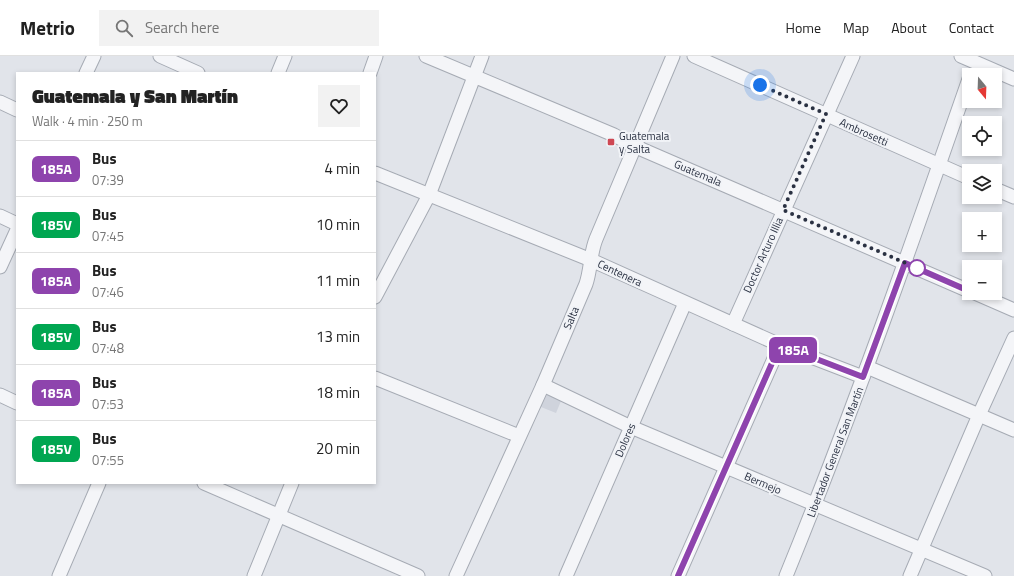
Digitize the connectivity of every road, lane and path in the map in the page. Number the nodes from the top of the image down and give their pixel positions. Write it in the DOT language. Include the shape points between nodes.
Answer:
graph roads {
  1 [pos="94,56"];
  2 [pos="160,56"];
  3 [pos="285,56"];
  4 [pos="376,56"];
  5 [pos="426,56"];
  6 [pos="482,56"];
  7 [pos="673,56"];
  8 [pos="694,56"];
  9 [pos="853,56"];
  10 [pos="961,56"];
  11 [pos="977,59"];
  12 [pos="86,72"];
  13 [pos="196,72"];
  14 [pos="278,72"];
  15 [pos="370,72"];
  16 [pos="474,77"];
  17 [pos="1014,79"];
  18 [pos="962,99"];
  19 [pos="0,102"];
  20 [pos="16,110"];
  21 [pos="826,114"];
  22 [pos="634,146"];
  23 [pos="939,165"];
  24 [pos="376,173"];
  25 [pos="962,175"];
  26 [pos="1002,192"];
  27 [pos="429,195"];
  28 [pos="1014,197"];
  29 [pos="783,210"];
  30 [pos="0,216"];
  31 [pos="16,224"];
  32 [pos="16,232"];
  33 [pos="591,260"];
  34 [pos="905,263"];
  35 [pos="0,267"];
  36 [pos="962,287"];
  37 [pos="376,295"];
  38 [pos="991,300"];
  39 [pos="685,303"];
  40 [pos="1014,310"];
  41 [pos="733,324"];
  42 [pos="1014,338"];
  43 [pos="780,345"];
  44 [pos="865,372"];
  45 [pos="376,378"];
  46 [pos="543,385"];
  47 [pos="0,395"];
  48 [pos="16,403"];
  49 [pos="979,415"];
  50 [pos="631,427"];
  51 [pos="1014,430"];
  52 [pos="518,436"];
  53 [pos="726,467"];
  54 [pos="99,484"];
  55 [pos="206,484"];
  56 [pos="292,484"];
  57 [pos="815,506"];
  58 [pos="279,515"];
  59 [pos="921,549"];
  60 [pos="59,576"];
  61 [pos="254,576"];
  62 [pos="418,576"];
  63 [pos="456,576"];
  64 [pos="566,576"];
  65 [pos="678,576"];
  66 [pos="786,576"];
  67 [pos="910,576"];
  68 [pos="985,576"];
  1 -- 12 [label="street"];
  2 -- 13 [label="street"];
  3 -- 14 [label="street"];
  4 -- 15 [label="street"];
  5 -- 16 [label="street, Guatemala"];
  6 -- 16 [label="street"];
  7 -- 22 [label="street, Salta"];
  8 -- 21 [label="street, Ambrosetti"];
  9 -- 21 [label="street, Doctor Arturo Illia"];
  10 -- 11 [label="street"];
  11 -- 17 [label="street"];
  16 -- 22 [label="street, Guatemala" via="614,135"];
  16 -- 27 [label="street"];
  18 -- 23 [label="street, Libertador General San Martín"];
  19 -- 20 [label="street"];
  21 -- 23 [label="street, Ambrosetti"];
  21 -- 29 [label="street, Doctor Arturo Illia"];
  22 -- 29 [label="street, Guatemala"];
  22 -- 33 [label="street, Salta" via="594,244"];
  23 -- 25 [label="street, Ambrosetti"];
  23 -- 34 [label="street, Libertador General San Martín"];
  24 -- 27 [label="street, Centenera"];
  26 -- 28 [label="street"];
  27 -- 33 [label="street, Centenera"];
  27 -- 37 [label="street"];
  29 -- 34 [label="street, Guatemala"];
  29 -- 41 [label="street, Doctor Arturo Illia"];
  30 -- 31 [label="street"];
  32 -- 35 [label="street"];
  33 -- 39 [label="street, Centenera"];
  33 -- 46 [label="street, Salta" via="586,284"];
  34 -- 36 [label="street, Guatemala"];
  34 -- 44 [label="street, Libertador General San Martín"];
  38 -- 40 [label="street"];
  39 -- 41 [label="street, Centenera"];
  39 -- 50 [label="street, Dolores"];
  41 -- 43 [label="street, Centenera"];
  42 -- 49 [label="street"];
  43 -- 44 [label="street, Centenera"];
  43 -- 53 [label="street"];
  44 -- 49 [label="street, Centenera"];
  44 -- 57 [label="street, Libertador General San Martín"];
  45 -- 52 [label="street"];
  46 -- 50 [label="street, Bermejo"];
  46 -- 52 [label="street, Salta"];
  47 -- 48 [label="street"];
  49 -- 51 [label="street, Centenera"];
  49 -- 59 [label="street"];
  50 -- 53 [label="street, Bermejo"];
  50 -- 64 [label="street, Dolores"];
  52 -- 63 [label="street, Salta"];
  53 -- 57 [label="street, Bermejo"];
  53 -- 65 [label="street"];
  54 -- 60 [label="street"];
  55 -- 58 [label="street"];
  56 -- 58 [label="street"];
  57 -- 59 [label="street, Bermejo"];
  57 -- 66 [label="street, Libertador General San Martín"];
  58 -- 61 [label="street"];
  58 -- 62 [label="street"];
  59 -- 67 [label="street"];
  59 -- 68 [label="street, Bermejo"];
}
